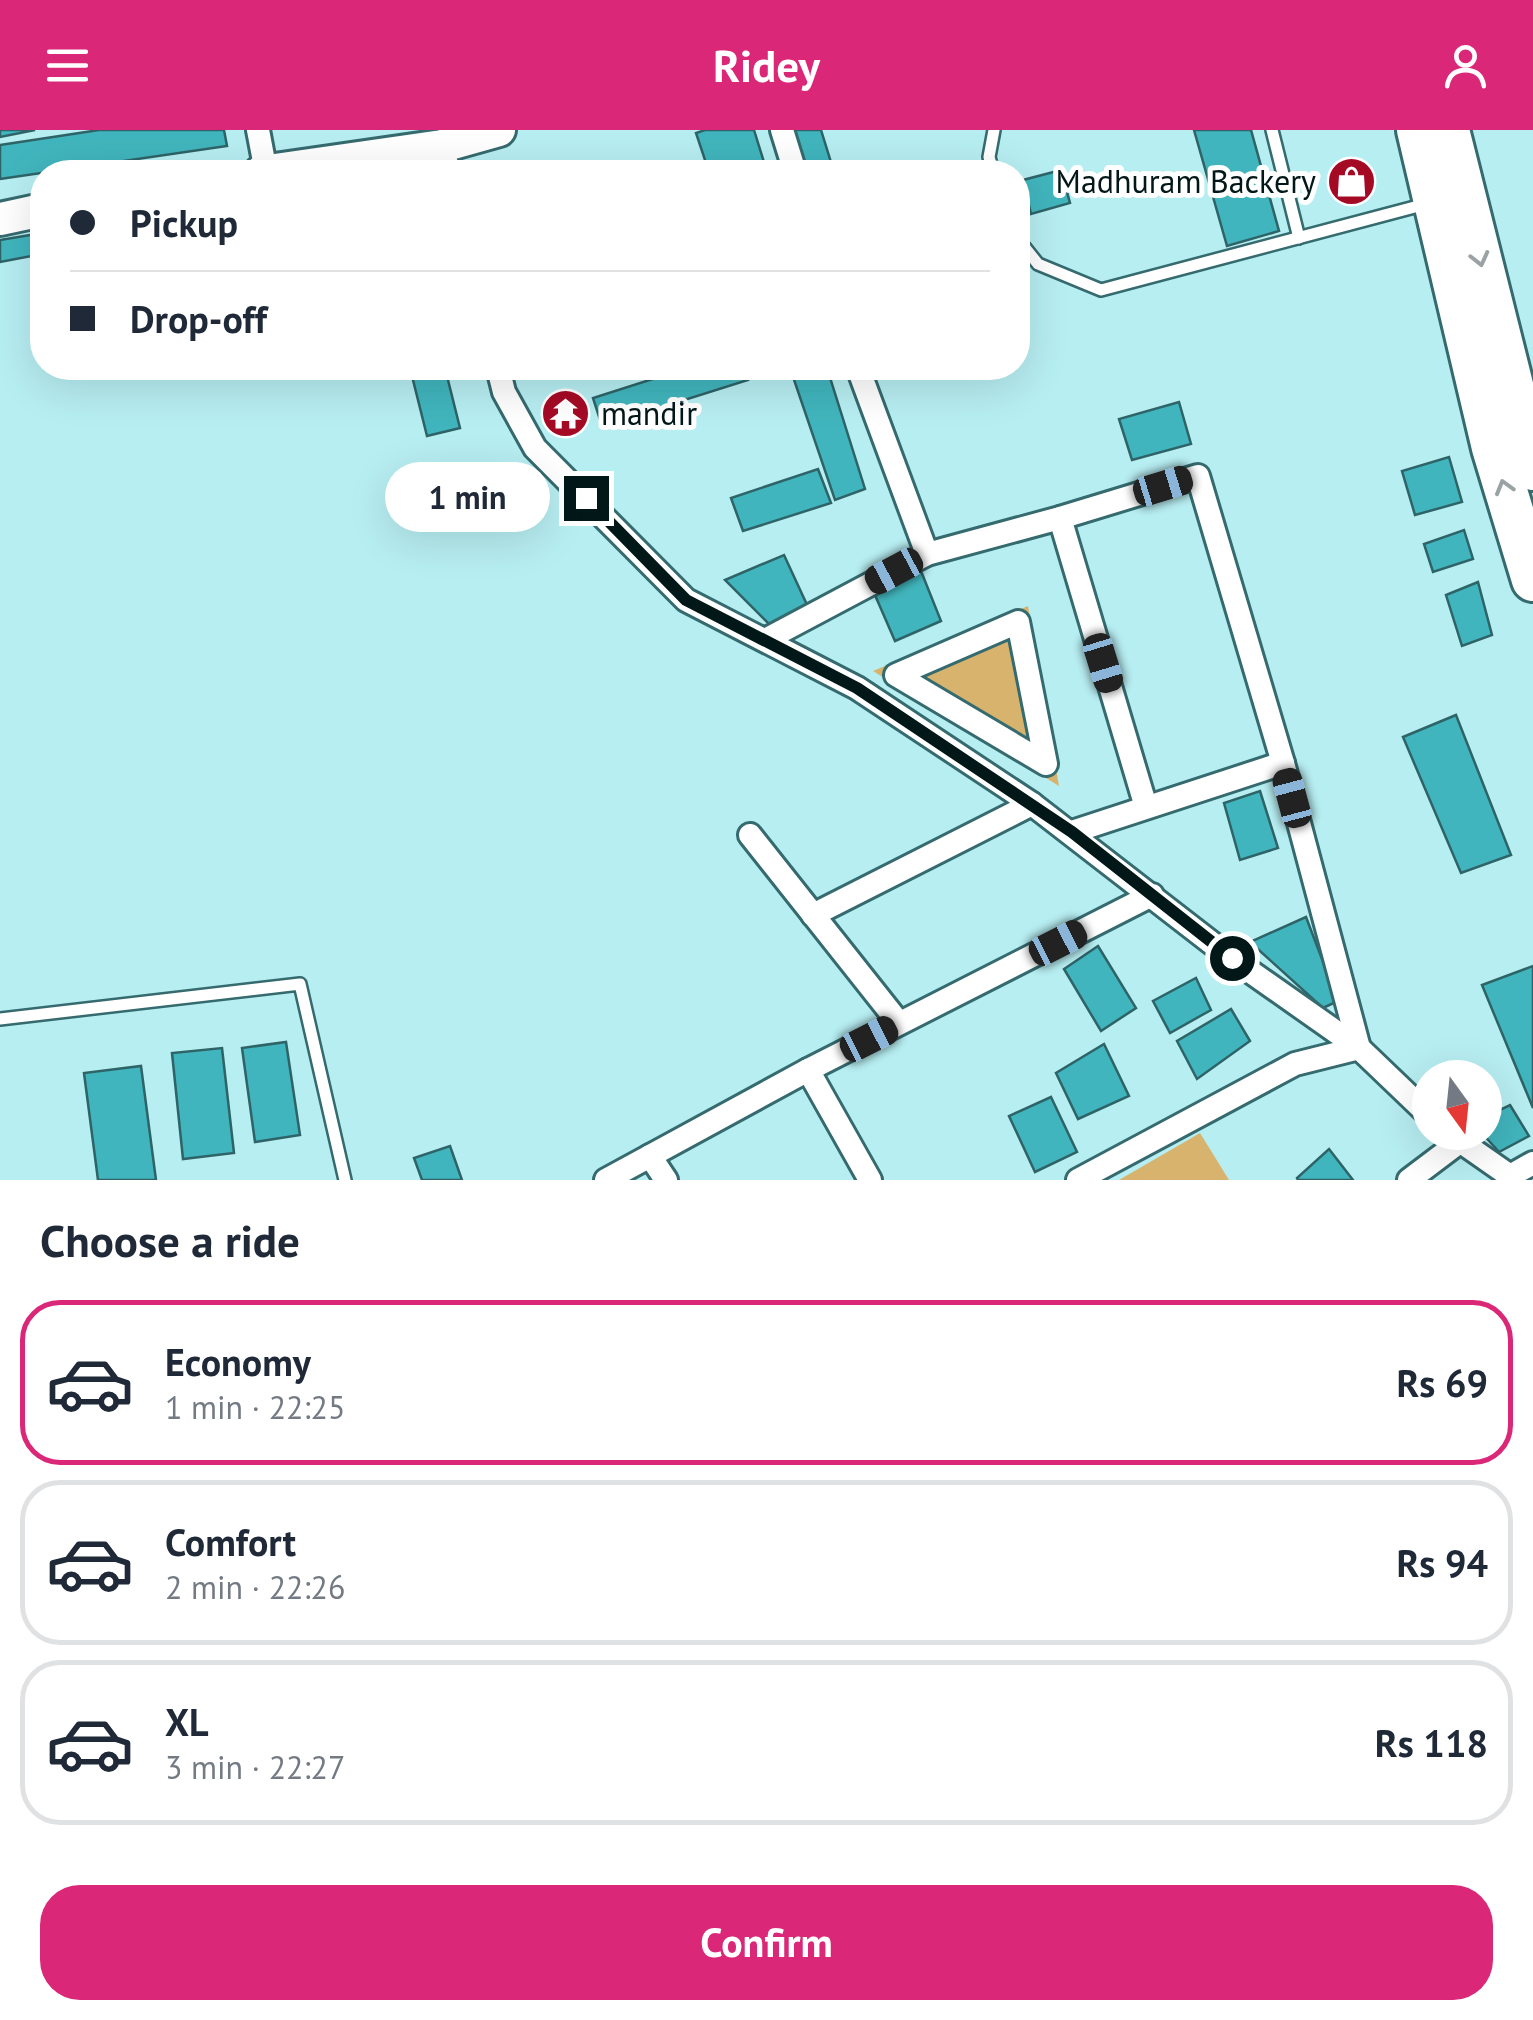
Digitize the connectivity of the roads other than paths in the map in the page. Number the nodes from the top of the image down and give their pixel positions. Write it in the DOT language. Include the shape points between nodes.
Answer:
graph roads {
  1 [pos="258,130"];
  2 [pos="498,130"];
  3 [pos="782,130"];
  4 [pos="994,130"];
  5 [pos="1272,130"];
  6 [pos="1418,130"];
  7 [pos="1448,130"];
  8 [pos="445,159"];
  9 [pos="262,160"];
  10 [pos="792,160"];
  11 [pos="990,160"];
  12 [pos="1450,198"];
  13 [pos="30,213"];
  14 [pos="0,219"];
  15 [pos="1298,238"];
  16 [pos="1030,254"];
  17 [pos="501,380"];
  18 [pos="862,380"];
  19 [pos="1533,469"];
  20 [pos="1060,518"];
  21 [pos="927,554"];
  22 [pos="1529,555"];
  23 [pos="765,640"];
  24 [pos="1283,763"];
  25 [pos="1046,764"];
  26 [pos="1032,804"];
  27 [pos="1146,808"];
  28 [pos="1072,832"];
  29 [pos="750,835"];
  30 [pos="1152,895"];
  31 [pos="813,915"];
  32 [pos="0,1019"];
  33 [pos="899,1024"];
  34 [pos="1359,1048"];
  35 [pos="808,1070"];
  36 [pos="1412,1099"];
  37 [pos="1440,1150"];
  38 [pos="1471,1150"];
  39 [pos="650,1156"];
  40 [pos="1533,1163"];
  41 [pos="1512,1178"];
  42 [pos="345,1180"];
  43 [pos="606,1180"];
  44 [pos="666,1180"];
  45 [pos="870,1180"];
  46 [pos="1078,1180"];
  47 [pos="1409,1180"];
  1 -- 9 [label="street"];
  2 -- 8 [label="main road"];
  3 -- 10 [label="street"];
  4 -- 11 [label="lane"];
  5 -- 15 [label="lane"];
  6 -- 12 [label="highway"];
  7 -- 12 [label="highway"];
  12 -- 15 [label="lane"];
  12 -- 19 [label="highway, one-way"];
  22 -- 12 [label="highway, one-way" via="1493,448"];
  13 -- 14 [label="main road"];
  15 -- 16 [label="lane" via="1102,290 1038,264"];
  17 -- 23 [label="street" via="535,448 686,600"];
  18 -- 21 [label="street"];
  20 -- 21 [label="street"];
  20 -- 24 [label="street" via="1198,476"];
  20 -- 27 [label="street"];
  21 -- 23 [label="street"];
  23 -- 26 [label="street" via="857,688"];
  24 -- 27 [label="street"];
  24 -- 34 [label="street"];
  25 -- 25 [label="street" via="1030,754 896,675 1018,622"];
  26 -- 28 [label="street"];
  26 -- 31 [label="street"];
  27 -- 28 [label="street"];
  28 -- 30 [label="street"];
  29 -- 31 [label="street"];
  30 -- 33 [label="street"];
  30 -- 34 [label="street"];
  31 -- 33 [label="street"];
  32 -- 42 [label="lane" via="300,984"];
  33 -- 35 [label="street"];
  34 -- 36 [label="street"];
  34 -- 46 [label="street" via="1295,1064"];
  35 -- 39 [label="street"];
  35 -- 45 [label="street"];
  37 -- 47 [label="street"];
  38 -- 41 [label="street"];
  39 -- 43 [label="street"];
  39 -- 44 [label="street"];
  40 -- 41 [label="street"];
}
